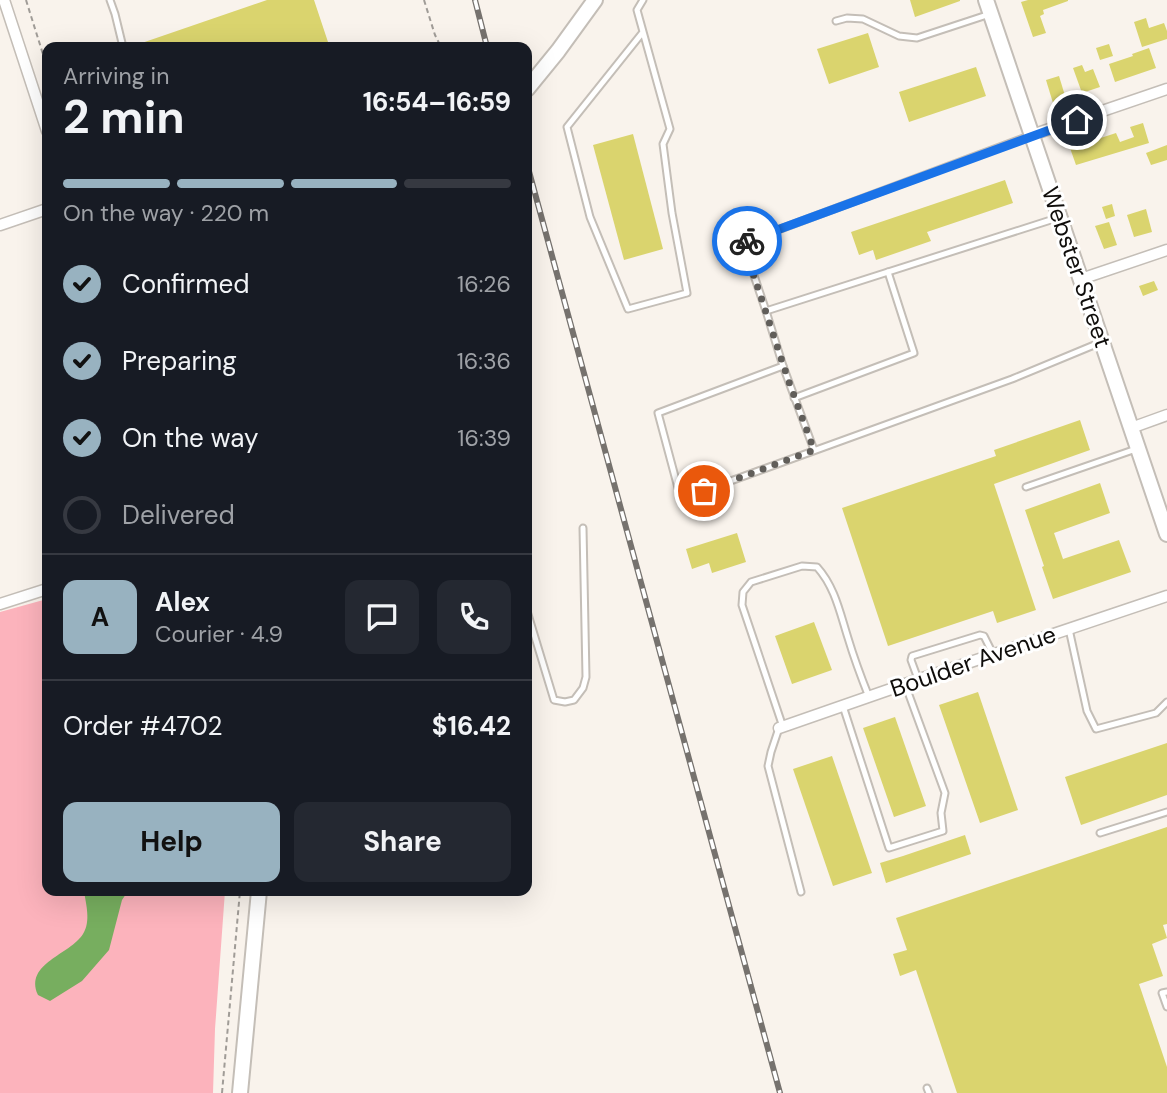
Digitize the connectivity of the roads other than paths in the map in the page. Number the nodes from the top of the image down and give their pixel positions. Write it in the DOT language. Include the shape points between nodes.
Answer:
graph roads {
  1 [pos="4,0"];
  2 [pos="110,0"];
  3 [pos="595,0"];
  4 [pos="643,0"];
  5 [pos="988,7"];
  6 [pos="836,21"];
  7 [pos="643,32"];
  8 [pos="122,42"];
  9 [pos="532,82"];
  10 [pos="1167,89"];
  11 [pos="42,116"];
  12 [pos="1032,135"];
  13 [pos="42,211"];
  14 [pos="1060,217"];
  15 [pos="0,225"];
  16 [pos="1167,250"];
  17 [pos="888,272"];
  18 [pos="1081,279"];
  19 [pos="766,311"];
  20 [pos="1102,342"];
  21 [pos="783,366"];
  22 [pos="794,398"];
  23 [pos="1167,415"];
  24 [pos="1131,428"];
  25 [pos="1138,449"];
  26 [pos="814,450"];
  27 [pos="1026,486"];
  28 [pos="583,528"];
  29 [pos="1167,534"];
  30 [pos="42,591"];
  31 [pos="1167,596"];
  32 [pos="0,604"];
  33 [pos="532,628"];
  34 [pos="1069,629"];
  35 [pos="993,654"];
  36 [pos="918,680"];
  37 [pos="905,684"];
  38 [pos="869,696"];
  39 [pos="1167,702"];
  40 [pos="843,706"];
  41 [pos="781,727"];
  42 [pos="1167,812"];
  43 [pos="1100,834"];
  44 [pos="801,892"];
  45 [pos="258,896"];
  46 [pos="1167,992"];
  47 [pos="1167,1007"];
  48 [pos="240,1093"];
  1 -- 11 [label="street"];
  2 -- 8 [label="lane"];
  3 -- 9 [label="street"];
  4 -- 7 [label="lane" via="637,10"];
  5 -- 6 [label="lane" via="917,38 899,36 863,19"];
  5 -- 12 [label="street, Webster Street"];
  7 -- 7 [label="lane" via="670,129 663,144 687,293 628,309 590,217 567,127"];
  10 -- 12 [label="street"];
  12 -- 14 [label="street, Webster Street"];
  12 -- 19 [label="lane" via="743,243"];
  13 -- 15 [label="street"];
  14 -- 17 [label="lane"];
  14 -- 18 [label="street, Webster Street"];
  16 -- 18 [label="street"];
  17 -- 19 [label="lane"];
  17 -- 22 [label="lane" via="914,353"];
  18 -- 20 [label="street, Webster Street"];
  19 -- 21 [label="lane"];
  20 -- 24 [label="street, Webster Street"];
  20 -- 26 [label="lane"];
  21 -- 22 [label="lane"];
  21 -- 26 [label="lane" via="658,413 681,499"];
  22 -- 26 [label="lane"];
  23 -- 24 [label="street"];
  24 -- 25 [label="street, Webster Street"];
  25 -- 27 [label="lane"];
  25 -- 29 [label="street, Webster Street"];
  28 -- 33 [label="lane" via="586,677 574,700 554,701"];
  30 -- 32 [label="street"];
  31 -- 34 [label="street, Boulder Avenue"];
  34 -- 35 [label="street, Boulder Avenue"];
  34 -- 39 [label="lane" via="1087,711 1096,729 1156,713"];
  35 -- 36 [label="street, Boulder Avenue"];
  35 -- 36 [label="lane" via="980,635 912,656"];
  36 -- 37 [label="street, Boulder Avenue"];
  37 -- 38 [label="street, Boulder Avenue"];
  37 -- 40 [label="lane" via="945,793 943,831 889,848"];
  38 -- 40 [label="street, Boulder Avenue"];
  38 -- 41 [label="lane" via="832,590 817,567 802,566 751,582 743,592 742,605"];
  40 -- 41 [label="street, Boulder Avenue"];
  41 -- 44 [label="lane" via="768,766"];
  42 -- 43 [label="lane"];
  45 -- 48 [label="street"];
  46 -- 47 [label="lane" via="1162,993"];
}
